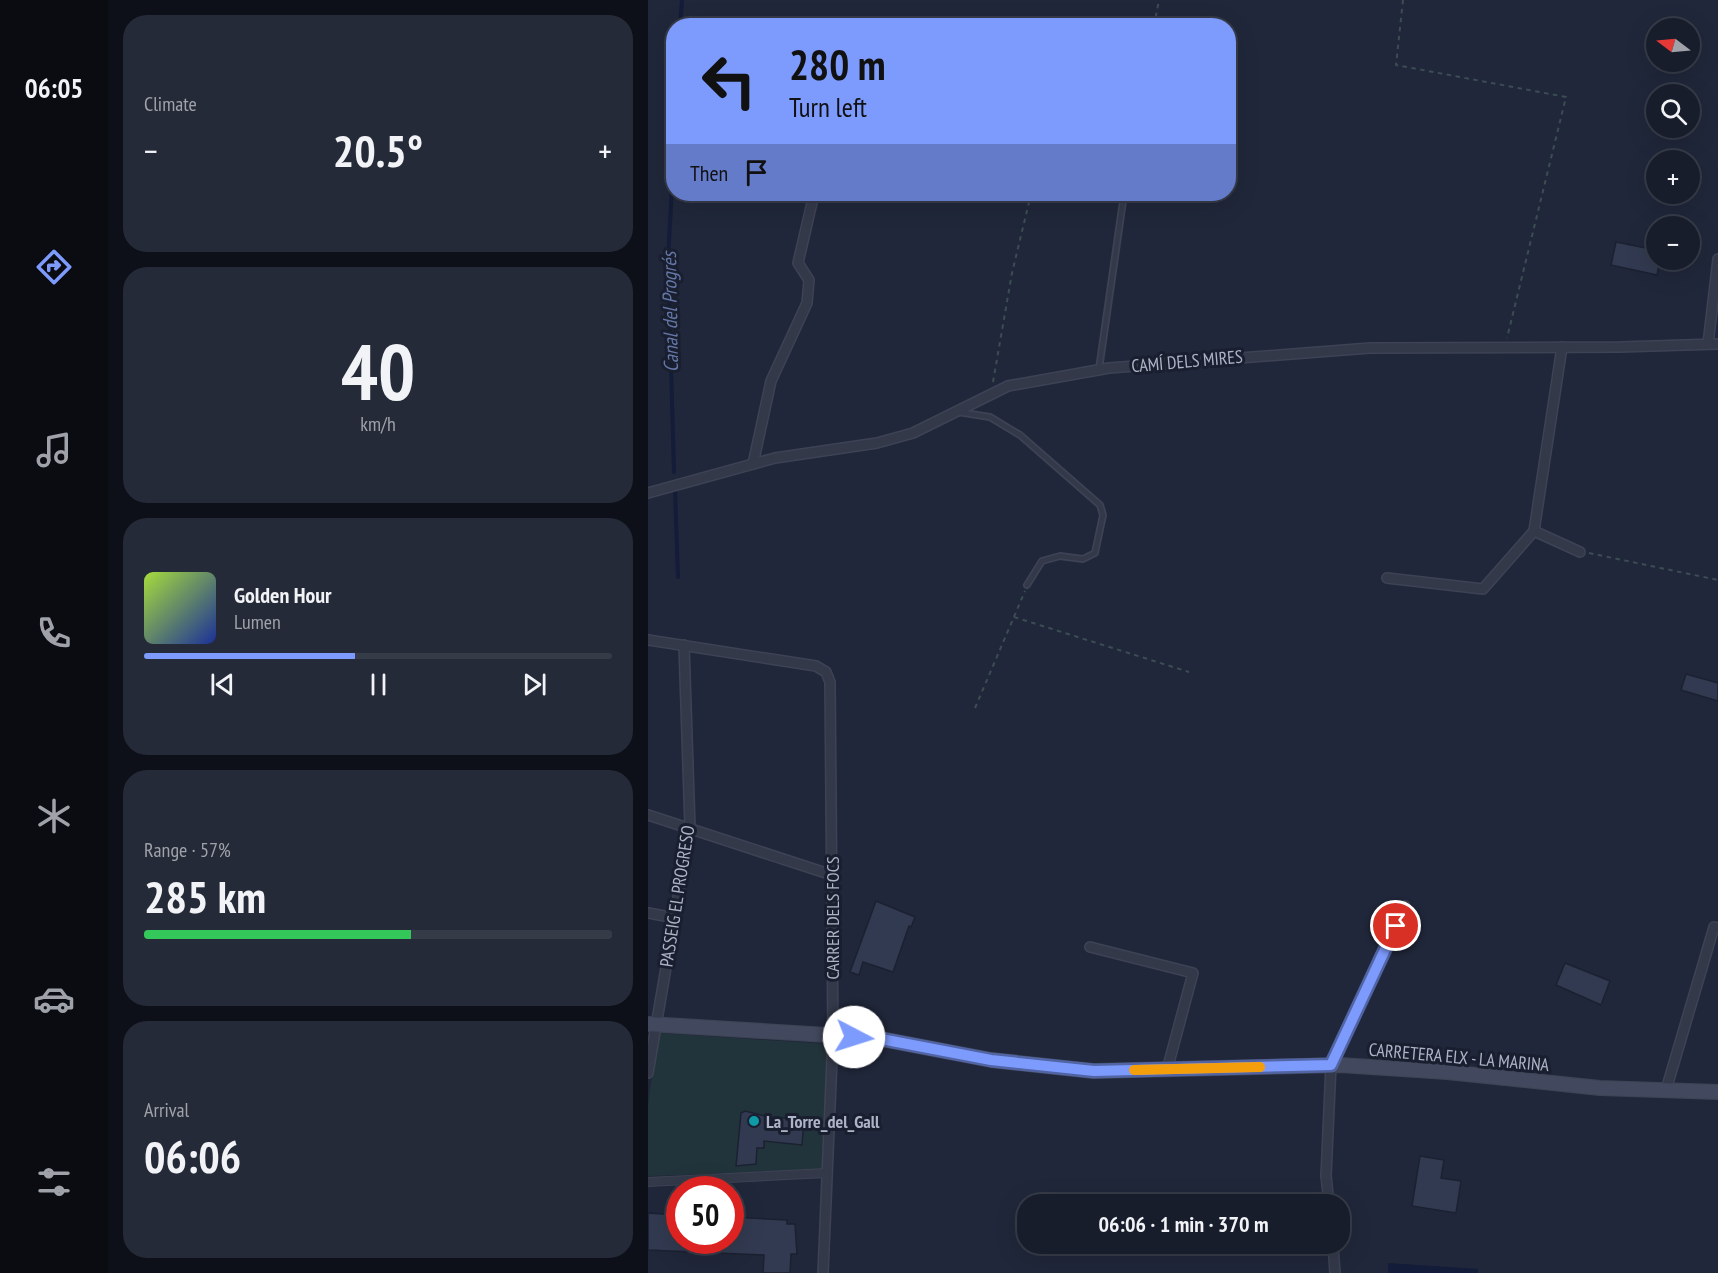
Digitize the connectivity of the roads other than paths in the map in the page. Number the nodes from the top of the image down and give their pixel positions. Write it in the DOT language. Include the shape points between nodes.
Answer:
graph roads {
  1 [pos="812,201"];
  2 [pos="1123,201"];
  3 [pos="1718,259"];
  4 [pos="1713,344"];
  5 [pos="1562,347"];
  6 [pos="1099,369"];
  7 [pos="956,411"];
  8 [pos="753,464"];
  9 [pos="648,493"];
  10 [pos="1534,531"];
  11 [pos="1580,552"];
  12 [pos="1387,578"];
  13 [pos="1027,585"];
  14 [pos="648,640"];
  15 [pos="684,645"];
  16 [pos="648,815"];
  17 [pos="690,827"];
  18 [pos="832,874"];
  19 [pos="1405,906"];
  20 [pos="648,913"];
  21 [pos="675,918"];
  22 [pos="1718,928"];
  23 [pos="1090,947"];
  24 [pos="652,1024"];
  25 [pos="833,1035"];
  26 [pos="1331,1065"];
  27 [pos="1167,1070"];
  28 [pos="648,1072"];
  29 [pos="1666,1090"];
  30 [pos="1718,1092"];
  31 [pos="827,1173"];
  32 [pos="648,1182"];
  33 [pos="1328,1194"];
  34 [pos="1334,1254"];
  35 [pos="823,1273"];
  36 [pos="1335,1273"];
  1 -- 8 [label="street" via="798,263 809,280 807,303 771,381"];
  2 -- 6 [label="lane"];
  3 -- 4 [label="street"];
  4 -- 5 [label="street, CAMÍ DELS MIRES"];
  5 -- 6 [label="street, CAMÍ DELS MIRES" via="1370,348"];
  5 -- 10 [label="street"];
  6 -- 7 [label="street, CAMÍ DELS MIRES" via="1008,386"];
  7 -- 8 [label="street, CAMÍ DELS MIRES" via="913,433"];
  7 -- 13 [label="lane" via="990,417 1020,435 1100,505 1103,515 1095,554 1083,560 1060,556 1042,561"];
  8 -- 9 [label="street, CAMÍ DELS MIRES"];
  10 -- 11 [label="street"];
  10 -- 12 [label="street" via="1483,589"];
  14 -- 15 [label="street"];
  15 -- 17 [label="street, PASSEIG EL PROGRESO"];
  15 -- 18 [label="street, CARRER DELS FOCS" via="816,666 826,672 830,682"];
  16 -- 17 [label="street"];
  17 -- 18 [label="street"];
  17 -- 21 [label="street, PASSEIG EL PROGRESO"];
  18 -- 25 [label="street, CARRER DELS FOCS"];
  19 -- 26 [label="street"];
  20 -- 21 [label="street"];
  21 -- 24 [label="street, PASSEIG EL PROGRESO"];
  22 -- 29 [label="street" via="1714,927"];
  23 -- 27 [label="street" via="1193,973"];
  24 -- 25 [label="main road, CARRETERA ELX - LA MARINA"];
  24 -- 28 [label="street, PASSEIG EL PROGRESO"];
  25 -- 27 [label="main road, CARRETERA ELX - LA MARINA" via="876,1038 1014,1063 1094,1071"];
  25 -- 31 [label="street, CARRER DELS FOCS"];
  26 -- 27 [label="main road, CARRETERA ELX - LA MARINA"];
  26 -- 29 [label="main road, CARRETERA ELX - LA MARINA"];
  26 -- 33 [label="street"];
  29 -- 30 [label="main road, CARRETERA ELX - LA MARINA"];
  31 -- 32 [label="street"];
  31 -- 35 [label="street, CARRER DELS FOCS"];
  34 -- 36 [label="street"];
}
